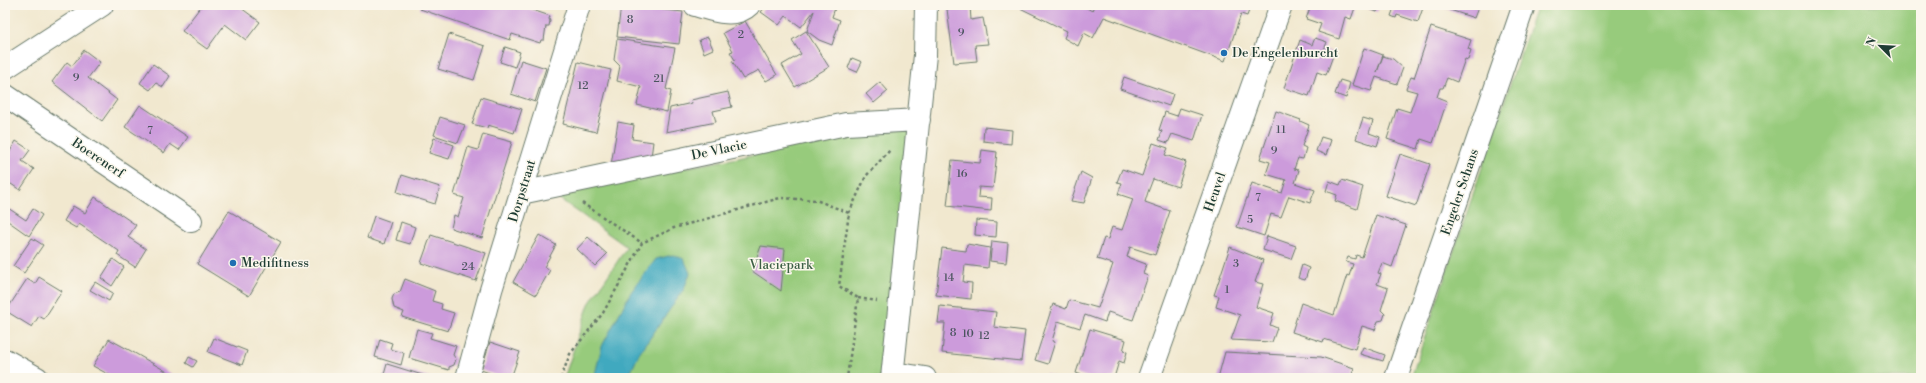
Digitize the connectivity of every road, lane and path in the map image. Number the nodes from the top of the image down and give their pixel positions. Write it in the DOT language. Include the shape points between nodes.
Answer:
graph roads {
  1 [pos="102,5"];
  2 [pos="579,5"];
  3 [pos="695,5"];
  4 [pos="749,5"];
  5 [pos="926,5"];
  6 [pos="1281,5"];
  7 [pos="1524,5"];
  8 [pos="5,68"];
  9 [pos="5,95"];
  10 [pos="919,120"];
  11 [pos="892,149"];
  12 [pos="555,185"];
  13 [pos="521,193"];
  14 [pos="849,213"];
  15 [pos="191,221"];
  16 [pos="642,243"];
  17 [pos="5,360"];
  18 [pos="892,375"];
  19 [pos="37,378"];
  20 [pos="467,378"];
  21 [pos="561,378"];
  22 [pos="847,378"];
  23 [pos="925,378"];
  24 [pos="1149,378"];
  25 [pos="1396,378"];
  1 -- 8 [label="street"];
  2 -- 13 [label="street, Dorpstraat"];
  3 -- 4 [label="street" via="722,13 745,9"];
  5 -- 10 [label="street" via="925,55"];
  6 -- 24 [label="street, Heuvel"];
  7 -- 25 [label="street, Engeler Schans"];
  9 -- 15 [label="street, Boerenerf"];
  10 -- 12 [label="street, De Vlacie" via="846,124"];
  10 -- 18 [label="street"];
  11 -- 14 [label="path" via="866,176"];
  12 -- 13 [label="street, De Vlacie"];
  12 -- 16 [label="path"];
  13 -- 20 [label="street, Dorpstraat"];
  14 -- 16 [label="path" via="816,200 780,198 674,228"];
  14 -- 22 [label="path" via="839,286 858,298"];
  16 -- 21 [label="path" via="603,313 570,354"];
  17 -- 19 [label="street"];
  18 -- 23 [label="street"];
}
